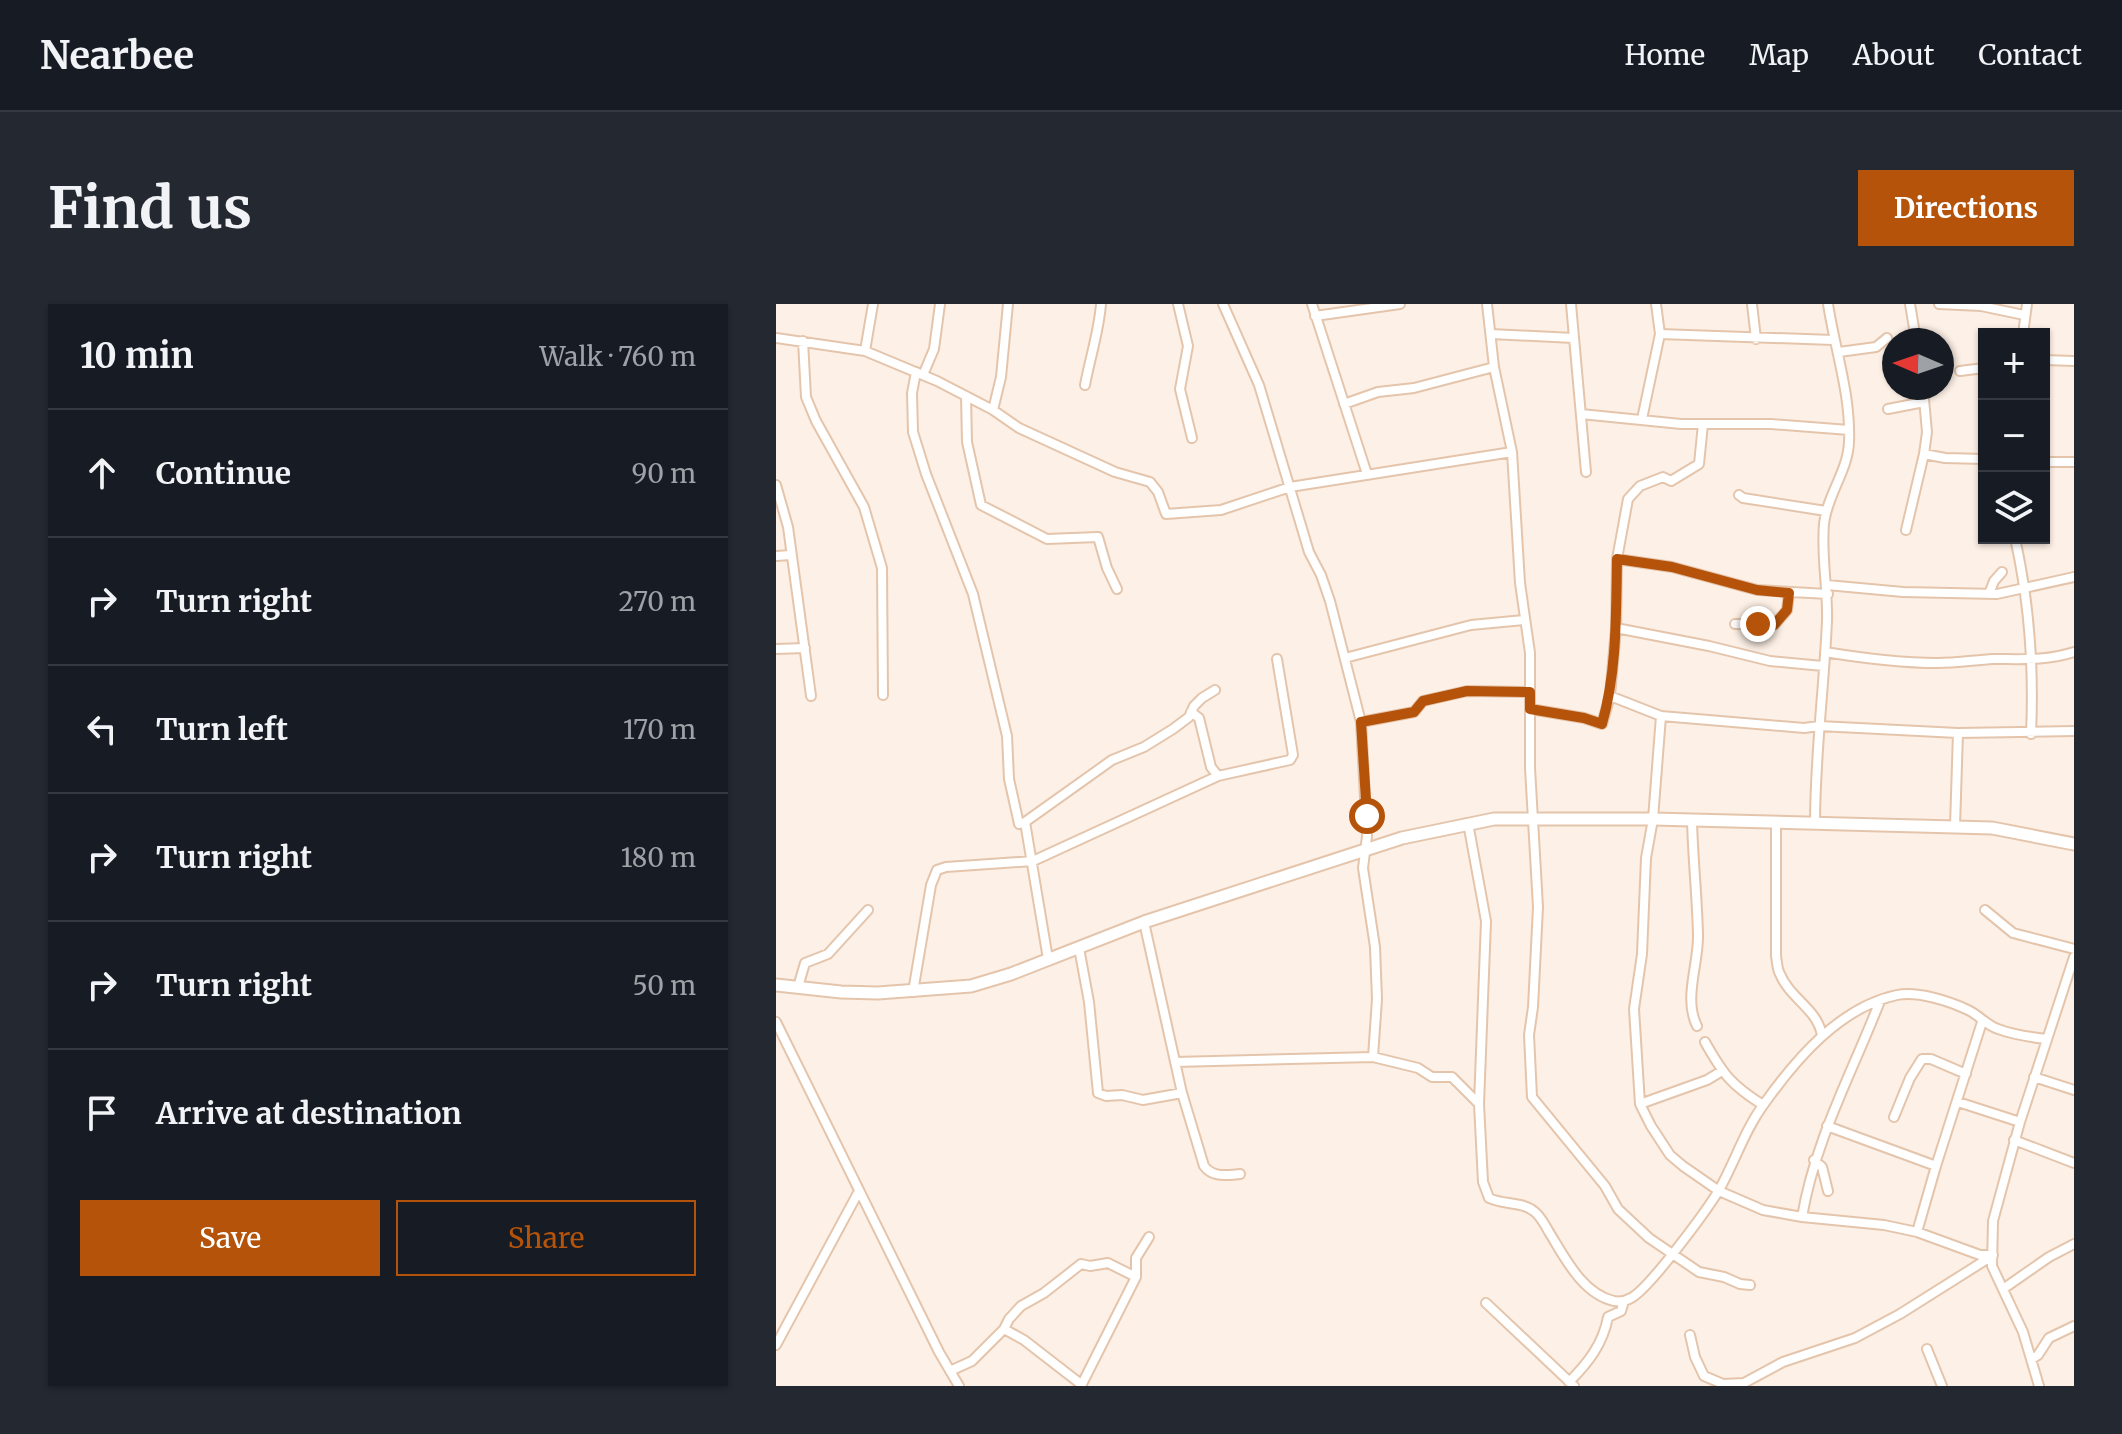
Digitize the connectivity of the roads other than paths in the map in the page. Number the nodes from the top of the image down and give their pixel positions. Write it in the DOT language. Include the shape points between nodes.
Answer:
graph roads {
  1 [pos="873,304"];
  2 [pos="940,304"];
  3 [pos="1008,304"];
  4 [pos="1101,304"];
  5 [pos="1178,304"];
  6 [pos="1223,304"];
  7 [pos="1312,304"];
  8 [pos="1400,304"];
  9 [pos="1487,304"];
  10 [pos="1571,304"];
  11 [pos="1656,304"];
  12 [pos="1752,304"];
  13 [pos="1828,304"];
  14 [pos="1910,304"];
  15 [pos="1939,304"];
  16 [pos="2027,304"];
  17 [pos="1979,305"];
  18 [pos="2024,315"];
  19 [pos="1315,316"];
  20 [pos="1914,328"];
  21 [pos="2023,328"];
  22 [pos="1491,334"];
  23 [pos="1660,334"];
  24 [pos="776,338"];
  25 [pos="1573,338"];
  26 [pos="1756,339"];
  27 [pos="1833,340"];
  28 [pos="803,341"];
  29 [pos="1882,342"];
  30 [pos="865,351"];
  31 [pos="1839,352"];
  32 [pos="2050,360"];
  33 [pos="2074,361"];
  34 [pos="1494,367"];
  35 [pos="1978,369"];
  36 [pos="1960,371"];
  37 [pos="920,373"];
  38 [pos="1085,385"];
  39 [pos="966,396"];
  40 [pos="1924,402"];
  41 [pos="1344,404"];
  42 [pos="1888,409"];
  43 [pos="993,410"];
  44 [pos="1581,414"];
  45 [pos="1642,419"];
  46 [pos="1703,424"];
  47 [pos="1849,430"];
  48 [pos="1192,438"];
  49 [pos="1512,452"];
  50 [pos="1924,454"];
  51 [pos="1978,459"];
  52 [pos="2050,462"];
  53 [pos="2074,462"];
  54 [pos="1586,472"];
  55 [pos="1367,474"];
  56 [pos="776,485"];
  57 [pos="1290,487"];
  58 [pos="1739,495"];
  59 [pos="1826,511"];
  60 [pos="1906,530"];
  61 [pos="2016,544"];
  62 [pos="791,555"];
  63 [pos="776,556"];
  64 [pos="1617,559"];
  65 [pos="2002,572"];
  66 [pos="2074,577"];
  67 [pos="2025,588"];
  68 [pos="1117,589"];
  69 [pos="1828,590"];
  70 [pos="1789,593"];
  71 [pos="1989,594"];
  72 [pos="1524,620"];
  73 [pos="1735,624"];
  74 [pos="1616,628"];
  75 [pos="805,648"];
  76 [pos="776,649"];
  77 [pos="1825,652"];
  78 [pos="2074,652"];
  79 [pos="1345,658"];
  80 [pos="1277,659"];
  81 [pos="2031,660"];
  82 [pos="1823,666"];
  83 [pos="1215,690"];
  84 [pos="1530,692"];
  85 [pos="883,695"];
  86 [pos="811,696"];
  87 [pos="1610,696"];
  88 [pos="1530,709"];
  89 [pos="1191,715"];
  90 [pos="1661,716"];
  91 [pos="1361,722"];
  92 [pos="1819,726"];
  93 [pos="2074,731"];
  94 [pos="1958,733"];
  95 [pos="2031,734"];
  96 [pos="1218,776"];
  97 [pos="1533,818"];
  98 [pos="1653,819"];
  99 [pos="1692,821"];
  100 [pos="1776,821"];
  101 [pos="1468,823"];
  102 [pos="1815,823"];
  103 [pos="1019,824"];
  104 [pos="1955,826"];
  105 [pos="2074,844"];
  106 [pos="1365,851"];
  107 [pos="1033,861"];
  108 [pos="868,910"];
  109 [pos="1985,910"];
  110 [pos="1144,922"];
  111 [pos="1079,948"];
  112 [pos="2074,949"];
  113 [pos="2074,957"];
  114 [pos="1048,959"];
  115 [pos="776,985"];
  116 [pos="798,987"];
  117 [pos="913,992"];
  118 [pos="1880,1001"];
  119 [pos="776,1022"];
  120 [pos="1982,1022"];
  121 [pos="1697,1026"];
  122 [pos="1822,1036"];
  123 [pos="2046,1039"];
  124 [pos="1705,1042"];
  125 [pos="1373,1057"];
  126 [pos="1175,1062"];
  127 [pos="1722,1071"];
  128 [pos="1966,1074"];
  129 [pos="2034,1077"];
  130 [pos="2074,1090"];
  131 [pos="1182,1093"];
  132 [pos="1958,1102"];
  133 [pos="1479,1104"];
  134 [pos="1640,1104"];
  135 [pos="1763,1105"];
  136 [pos="1894,1117"];
  137 [pos="2020,1122"];
  138 [pos="1827,1126"];
  139 [pos="2014,1140"];
  140 [pos="1814,1160"];
  141 [pos="2074,1163"];
  142 [pos="1936,1166"];
  143 [pos="1240,1174"];
  144 [pos="859,1191"];
  145 [pos="1719,1191"];
  146 [pos="1828,1191"];
  147 [pos="1802,1217"];
  148 [pos="1917,1232"];
  149 [pos="1149,1237"];
  150 [pos="2074,1244"];
  151 [pos="1673,1253"];
  152 [pos="1993,1255"];
  153 [pos="1136,1277"];
  154 [pos="1750,1285"];
  155 [pos="2003,1289"];
  156 [pos="1624,1301"];
  157 [pos="1486,1303"];
  158 [pos="2074,1326"];
  159 [pos="1004,1329"];
  160 [pos="1690,1335"];
  161 [pos="776,1345"];
  162 [pos="1927,1349"];
  163 [pos="2032,1359"];
  164 [pos="950,1371"];
  165 [pos="1572,1384"];
  166 [pos="959,1386"];
  167 [pos="1082,1386"];
  168 [pos="1942,1386"];
  169 [pos="2039,1386"];
  1 -- 30 [label="street"];
  2 -- 37 [label="street" via="934,349"];
  3 -- 43 [label="street"];
  4 -- 38 [label="street"];
  5 -- 48 [label="street" via="1188,346 1180,389"];
  6 -- 57 [label="street" via="1259,385"];
  7 -- 19 [label="street"];
  8 -- 19 [label="street"];
  9 -- 22 [label="street"];
  10 -- 25 [label="street"];
  11 -- 23 [label="street"];
  12 -- 26 [label="street"];
  13 -- 27 [label="street"];
  14 -- 20 [label="street"];
  15 -- 17 [label="street"];
  16 -- 18 [label="street"];
  17 -- 18 [label="street"];
  18 -- 21 [label="street"];
  19 -- 41 [label="street"];
  22 -- 25 [label="street"];
  22 -- 34 [label="street"];
  23 -- 26 [label="street"];
  23 -- 45 [label="street"];
  24 -- 28 [label="street"];
  25 -- 44 [label="street"];
  26 -- 27 [label="street"];
  27 -- 31 [label="street"];
  28 -- 30 [label="street"];
  28 -- 85 [label="street" via="806,397 864,507 882,568"];
  29 -- 31 [label="street"];
  30 -- 37 [label="street"];
  31 -- 47 [label="street"];
  32 -- 33 [label="street"];
  34 -- 41 [label="street"];
  34 -- 49 [label="street"];
  35 -- 36 [label="street"];
  37 -- 39 [label="street"];
  37 -- 103 [label="street" via="912,393 913,432 973,594 1007,736"];
  39 -- 43 [label="street"];
  39 -- 68 [label="street" via="967,442 981,505 1047,539 1098,537"];
  40 -- 42 [label="street"];
  40 -- 50 [label="street"];
  41 -- 55 [label="street"];
  43 -- 57 [label="street" via="1019,428 1115,472 1150,482 1166,514 1221,510"];
  44 -- 45 [label="street"];
  44 -- 54 [label="street"];
  45 -- 46 [label="street"];
  46 -- 47 [label="street"];
  46 -- 64 [label="street" via="1697,466 1671,481 1656,478 1628,499"];
  47 -- 59 [label="street" via="1846,460"];
  49 -- 55 [label="street"];
  49 -- 72 [label="street"];
  50 -- 51 [label="street"];
  50 -- 60 [label="street"];
  52 -- 53 [label="street"];
  55 -- 57 [label="street"];
  56 -- 62 [label="street"];
  57 -- 79 [label="street"];
  58 -- 59 [label="street"];
  59 -- 69 [label="street"];
  61 -- 67 [label="street"];
  62 -- 63 [label="street"];
  62 -- 75 [label="street"];
  64 -- 70 [label="street"];
  64 -- 74 [label="street"];
  65 -- 71 [label="street"];
  66 -- 67 [label="street"];
  67 -- 71 [label="street"];
  67 -- 81 [label="street"];
  69 -- 70 [label="street"];
  69 -- 71 [label="street"];
  69 -- 77 [label="street"];
  70 -- 73 [label="street" via="1787,610 1774,625"];
  72 -- 79 [label="street" via="1471,625"];
  72 -- 84 [label="street"];
  74 -- 82 [label="street" via="1770,661"];
  74 -- 87 [label="street"];
  75 -- 76 [label="street"];
  75 -- 86 [label="street"];
  77 -- 81 [label="street" via="1891,662"];
  77 -- 82 [label="street"];
  78 -- 81 [label="street"];
  79 -- 91 [label="street"];
  80 -- 96 [label="street" via="1292,758"];
  81 -- 95 [label="street"];
  82 -- 92 [label="street"];
  83 -- 89 [label="street"];
  84 -- 88 [label="street"];
  84 -- 91 [label="street" via="1467,691 1423,701 1414,712"];
  87 -- 88 [label="street" via="1602,724"];
  87 -- 90 [label="street"];
  88 -- 97 [label="street"];
  89 -- 96 [label="street" via="1199,718 1208,760"];
  89 -- 107 [label="street" via="1144,747 1112,760 1025,822"];
  90 -- 92 [label="street"];
  90 -- 98 [label="street"];
  91 -- 106 [label="street"];
  92 -- 94 [label="street"];
  92 -- 102 [label="street"];
  93 -- 95 [label="street"];
  94 -- 95 [label="street"];
  94 -- 104 [label="street"];
  96 -- 107 [label="street"];
  97 -- 98 [label="street"];
  97 -- 101 [label="street"];
  97 -- 151 [label="street" via="1538,933 1529,1035 1532,1097 1618,1209"];
  98 -- 99 [label="street"];
  98 -- 134 [label="street" via="1634,1009"];
  99 -- 100 [label="street"];
  99 -- 121 [label="street" via="1698,935 1691,1003"];
  100 -- 102 [label="street"];
  100 -- 122 [label="street" via="1779,974 1820,1022"];
  101 -- 106 [label="street"];
  101 -- 133 [label="street" via="1486,921"];
  102 -- 104 [label="street"];
  104 -- 105 [label="street" via="2032,833"];
  106 -- 110 [label="street"];
  106 -- 125 [label="street" via="1375,947"];
  107 -- 114 [label="street"];
  107 -- 117 [label="street" via="937,870"];
  108 -- 116 [label="street" via="828,954 805,963"];
  109 -- 112 [label="street" via="2013,933"];
  110 -- 111 [label="street"];
  110 -- 126 [label="street"];
  111 -- 114 [label="street"];
  111 -- 131 [label="street" via="1098,1093 1143,1100"];
  113 -- 123 [label="street"];
  114 -- 117 [label="street" via="971,986"];
  115 -- 116 [label="street"];
  116 -- 117 [label="street"];
  118 -- 120 [label="street" via="1913,994 1970,1011"];
  118 -- 122 [label="street"];
  118 -- 138 [label="street"];
  119 -- 144 [label="street"];
  120 -- 123 [label="street" via="2022,1037"];
  120 -- 128 [label="street"];
  122 -- 135 [label="street"];
  123 -- 129 [label="street"];
  124 -- 127 [label="street"];
  125 -- 126 [label="street"];
  125 -- 133 [label="street" via="1418,1068 1431,1077 1453,1078"];
  126 -- 131 [label="street"];
  127 -- 134 [label="street"];
  127 -- 135 [label="street"];
  128 -- 132 [label="street"];
  128 -- 136 [label="street" via="1922,1059"];
  129 -- 130 [label="street"];
  129 -- 137 [label="street"];
  131 -- 143 [label="street" via="1206,1170"];
  132 -- 137 [label="street"];
  132 -- 142 [label="street"];
  133 -- 156 [label="street" via="1483,1182 1489,1198 1535,1212 1586,1285 1610,1300"];
  134 -- 145 [label="street" via="1670,1155"];
  135 -- 145 [label="street"];
  137 -- 139 [label="street"];
  138 -- 140 [label="street"];
  138 -- 142 [label="street"];
  139 -- 141 [label="street"];
  139 -- 152 [label="street" via="1993,1221"];
  140 -- 146 [label="street" via="1822,1167"];
  140 -- 147 [label="street"];
  142 -- 148 [label="street"];
  144 -- 161 [label="street"];
  144 -- 164 [label="street"];
  145 -- 147 [label="street" via="1763,1210"];
  145 -- 151 [label="street"];
  147 -- 148 [label="street"];
  148 -- 152 [label="street" via="1961,1250"];
  149 -- 153 [label="street" via="1136,1258"];
  150 -- 155 [label="street"];
  151 -- 154 [label="street" via="1699,1272"];
  151 -- 156 [label="street" via="1635,1296"];
  152 -- 155 [label="street" via="1992,1266"];
  152 -- 160 [label="street" via="1869,1331 1783,1362 1744,1383 1723,1384 1704,1376"];
  153 -- 159 [label="street" via="1108,1263 1081,1264 1021,1306"];
  153 -- 167 [label="street"];
  155 -- 163 [label="street"];
  156 -- 165 [label="street" via="1621,1311 1608,1317 1587,1365"];
  157 -- 165 [label="street"];
  158 -- 163 [label="street" via="2049,1338"];
  159 -- 164 [label="street" via="972,1361"];
  159 -- 167 [label="street"];
  162 -- 168 [label="street"];
  163 -- 169 [label="street"];
  164 -- 166 [label="street"];
}
